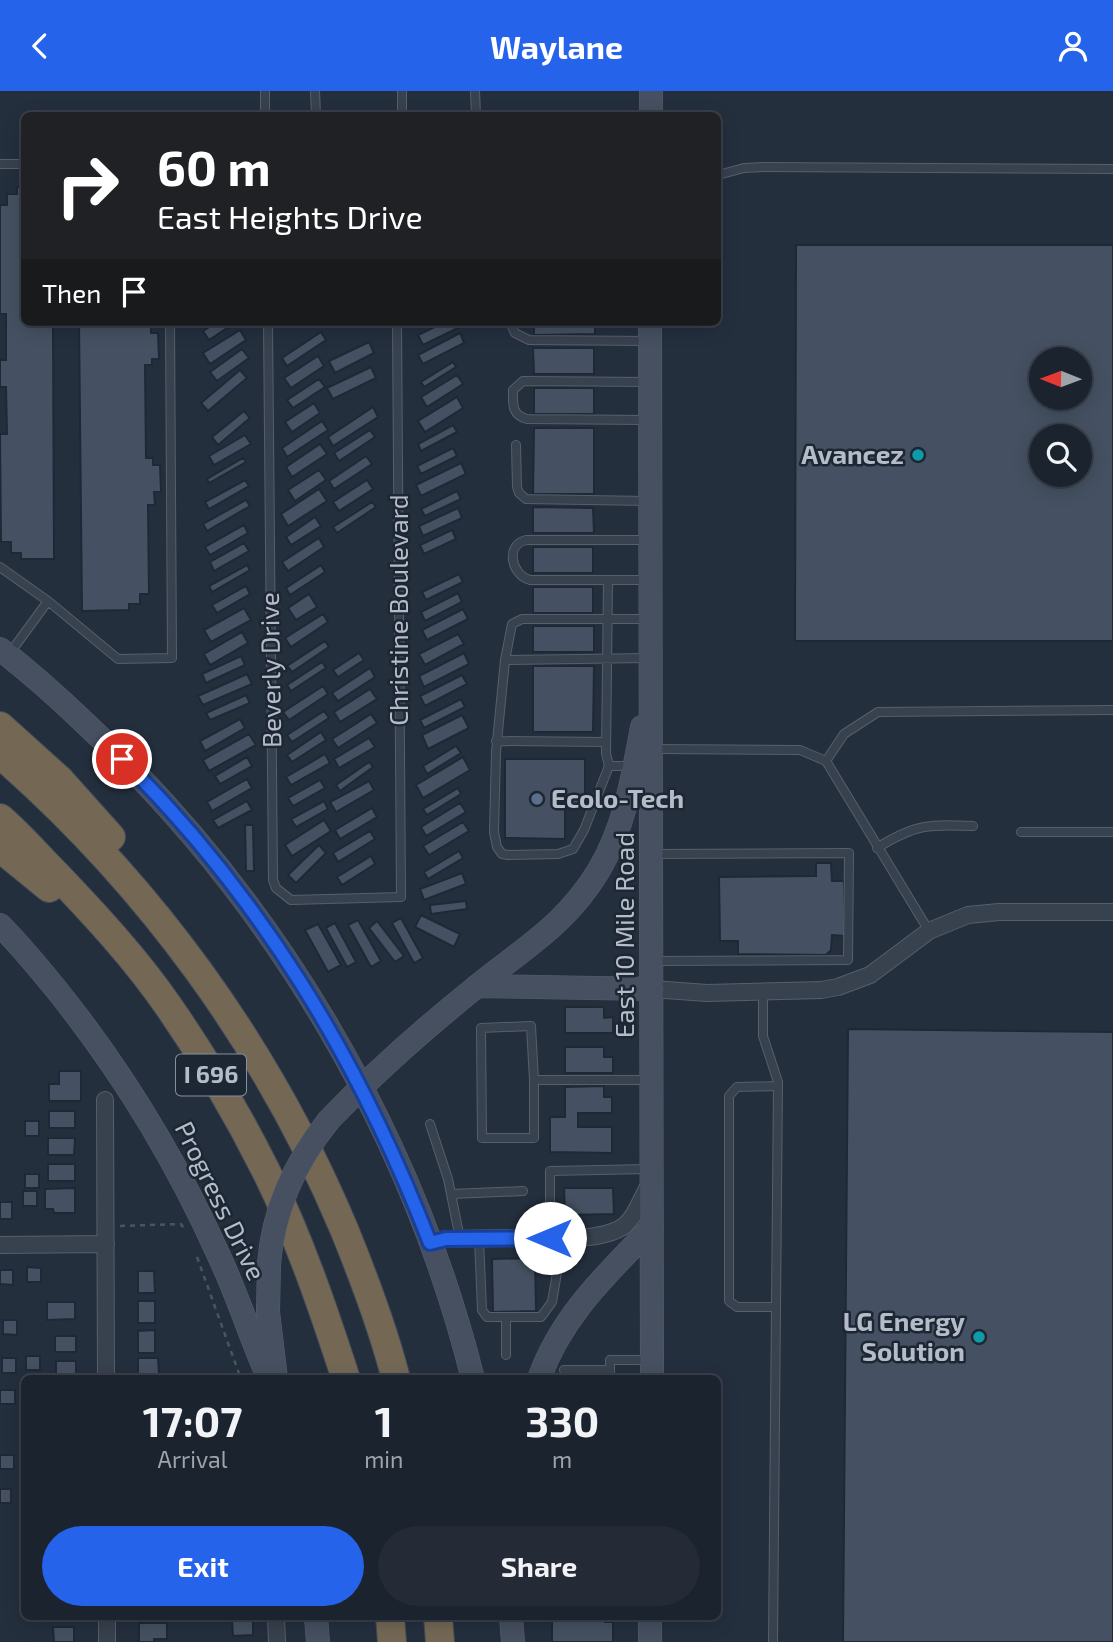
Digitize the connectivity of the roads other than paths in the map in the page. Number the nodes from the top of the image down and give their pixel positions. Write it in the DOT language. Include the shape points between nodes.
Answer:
graph roads {
  1 [pos="265,91"];
  2 [pos="315,91"];
  3 [pos="402,91"];
  4 [pos="475,91"];
  5 [pos="651,91"];
  6 [pos="265,112"];
  7 [pos="316,112"];
  8 [pos="401,112"];
  9 [pos="477,112"];
  10 [pos="651,112"];
  11 [pos="0,164"];
  12 [pos="21,164"];
  13 [pos="1113,169"];
  14 [pos="721,175"];
  15 [pos="170,326"];
  16 [pos="268,326"];
  17 [pos="397,326"];
  18 [pos="512,326"];
  19 [pos="650,332"];
  20 [pos="650,382"];
  21 [pos="650,420"];
  22 [pos="516,445"];
  23 [pos="650,501"];
  24 [pos="650,540"];
  25 [pos="0,567"];
  26 [pos="650,580"];
  27 [pos="608,581"];
  28 [pos="48,601"];
  29 [pos="607,619"];
  30 [pos="650,619"];
  31 [pos="4,652"];
  32 [pos="650,658"];
  33 [pos="606,659"];
  34 [pos="505,660"];
  35 [pos="1113,710"];
  36 [pos="0,726"];
  37 [pos="496,741"];
  38 [pos="605,742"];
  39 [pos="0,754"];
  40 [pos="646,761"];
  41 [pos="826,761"];
  42 [pos="609,767"];
  43 [pos="0,818"];
  44 [pos="973,826"];
  45 [pos="1021,832"];
  46 [pos="1113,832"];
  47 [pos="0,848"];
  48 [pos="877,848"];
  49 [pos="652,854"];
  50 [pos="401,897"];
  51 [pos="1113,912"];
  52 [pos="95,916"];
  53 [pos="0,925"];
  54 [pos="165,926"];
  55 [pos="929,932"];
  56 [pos="653,961"];
  57 [pos="477,986"];
  58 [pos="652,989"];
  59 [pos="763,991"];
  60 [pos="534,1080"];
  61 [pos="653,1080"];
  62 [pos="361,1086"];
  63 [pos="778,1086"];
  64 [pos="105,1100"];
  65 [pos="430,1124"];
  66 [pos="652,1174"];
  67 [pos="523,1191"];
  68 [pos="452,1194"];
  69 [pos="652,1227"];
  70 [pos="479,1238"];
  71 [pos="557,1238"];
  72 [pos="460,1239"];
  73 [pos="430,1243"];
  74 [pos="106,1244"];
  75 [pos="0,1245"];
  76 [pos="776,1307"];
  77 [pos="506,1317"];
  78 [pos="506,1355"];
  79 [pos="652,1369"];
  80 [pos="564,1370"];
  81 [pos="106,1375"];
  82 [pos="268,1375"];
  83 [pos="275,1375"];
  84 [pos="345,1375"];
  85 [pos="395,1375"];
  86 [pos="471,1375"];
  87 [pos="541,1375"];
  88 [pos="610,1375"];
  89 [pos="107,1620"];
  90 [pos="276,1620"];
  91 [pos="316,1620"];
  92 [pos="390,1620"];
  93 [pos="438,1620"];
  94 [pos="512,1620"];
  95 [pos="520,1620"];
  96 [pos="650,1620"];
  97 [pos="107,1642"];
  98 [pos="277,1642"];
  99 [pos="318,1642"];
  100 [pos="392,1642"];
  101 [pos="440,1642"];
  102 [pos="516,1642"];
  103 [pos="650,1642"];
  104 [pos="773,1642"];
  1 -- 6 [label="lane"];
  2 -- 7 [label="lane"];
  3 -- 8 [label="lane"];
  4 -- 9 [label="lane"];
  5 -- 10 [label="main road"];
  11 -- 12 [label="lane"];
  13 -- 14 [label="lane" via="764,167"];
  15 -- 28 [label="lane" via="172,658 118,659"];
  16 -- 50 [label="lane, Beverly Drive" via="273,880 275,888 291,900"];
  17 -- 50 [label="lane, Christine Boulevard"];
  18 -- 19 [label="lane" via="529,340"];
  19 -- 20 [label="main road"];
  20 -- 21 [label="main road"];
  20 -- 21 [label="lane" via="523,381 513,390 513,407 527,419"];
  21 -- 23 [label="main road"];
  22 -- 23 [label="lane" via="517,487 526,499"];
  23 -- 24 [label="main road"];
  24 -- 26 [label="main road"];
  24 -- 27 [label="lane" via="526,540 513,551 516,572 524,579"];
  25 -- 28 [label="lane"];
  26 -- 27 [label="lane"];
  26 -- 30 [label="main road"];
  27 -- 29 [label="lane"];
  28 -- 31 [label="lane"];
  29 -- 30 [label="lane"];
  29 -- 33 [label="lane"];
  29 -- 34 [label="lane" via="516,620 509,630"];
  30 -- 32 [label="main road"];
  31 -- 62 [label="main road" via="140,776 228,877 315,1002"];
  32 -- 33 [label="lane"];
  32 -- 40 [label="main road"];
  33 -- 34 [label="lane"];
  33 -- 38 [label="lane"];
  34 -- 37 [label="lane"];
  35 -- 41 [label="lane" via="878,712 844,734"];
  36 -- 54 [label="highway" via="107,831"];
  37 -- 38 [label="lane"];
  37 -- 42 [label="lane" via="494,832 502,854 558,854 573,849"];
  38 -- 42 [label="lane"];
  39 -- 54 [label="highway, I 696" via="83,831"];
  40 -- 41 [label="lane" via="800,750"];
  40 -- 42 [label="lane"];
  40 -- 49 [label="main road, East 10 Mile Road"];
  40 -- 57 [label="main road" via="604,860 570,911 541,939"];
  41 -- 48 [label="lane"];
  43 -- 52 [label="highway, I 696"];
  44 -- 48 [label="lane" via="915,828"];
  45 -- 46 [label="lane"];
  47 -- 52 [label="highway" via="62,898"];
  48 -- 55 [label="lane"];
  49 -- 56 [label="main road, East 10 Mile Road"];
  49 -- 56 [label="lane" via="849,853 848,960"];
  51 -- 55 [label="street" via="985,912"];
  52 -- 84 [label="highway, I 696" via="169,1007 230,1105 292,1229"];
  53 -- 82 [label="main road, Progress Drive" via="88,1029 159,1138 221,1260"];
  54 -- 85 [label="highway, I 696" via="250,1045 316,1166 364,1282"];
  55 -- 59 [label="street" via="870,975 852,982 821,990"];
  56 -- 58 [label="main road, East 10 Mile Road"];
  57 -- 58 [label="main road"];
  57 -- 62 [label="main road"];
  58 -- 59 [label="street"];
  58 -- 61 [label="main road, East 10 Mile Road"];
  59 -- 63 [label="lane" via="763,1036"];
  60 -- 60 [label="lane" via="531,1027 481,1028 482,1138 534,1138"];
  60 -- 61 [label="lane"];
  61 -- 66 [label="main road, East 10 Mile Road"];
  62 -- 73 [label="main road"];
  62 -- 83 [label="main road, bridge" via="304,1154 285,1194 269,1264"];
  63 -- 76 [label="lane"];
  63 -- 76 [label="lane" via="737,1087 729,1096 729,1301 737,1307"];
  64 -- 74 [label="street"];
  65 -- 68 [label="lane"];
  66 -- 69 [label="main road, East 10 Mile Road"];
  66 -- 71 [label="street" via="633,1218 617,1232"];
  66 -- 71 [label="lane" via="550,1171"];
  67 -- 68 [label="lane"];
  68 -- 72 [label="lane"];
  69 -- 79 [label="main road, East 10 Mile Road"];
  69 -- 87 [label="main road" via="577,1308"];
  70 -- 71 [label="street"];
  70 -- 72 [label="street"];
  70 -- 77 [label="lane" via="482,1310 487,1317"];
  71 -- 77 [label="lane" via="552,1302 547,1310 541,1317"];
  72 -- 73 [label="street"];
  73 -- 86 [label="main road"];
  74 -- 75 [label="street"];
  74 -- 81 [label="street"];
  76 -- 104 [label="lane"];
  77 -- 78 [label="lane"];
  79 -- 88 [label="lane" via="610,1360"];
  80 -- 88 [label="lane"];
  89 -- 97 [label="street"];
  90 -- 98 [label="street"];
  91 -- 99 [label="main road"];
  92 -- 100 [label="highway"];
  93 -- 101 [label="highway"];
  94 -- 102 [label="main road"];
  95 -- 102 [label="main road"];
  96 -- 103 [label="main road"];
}
